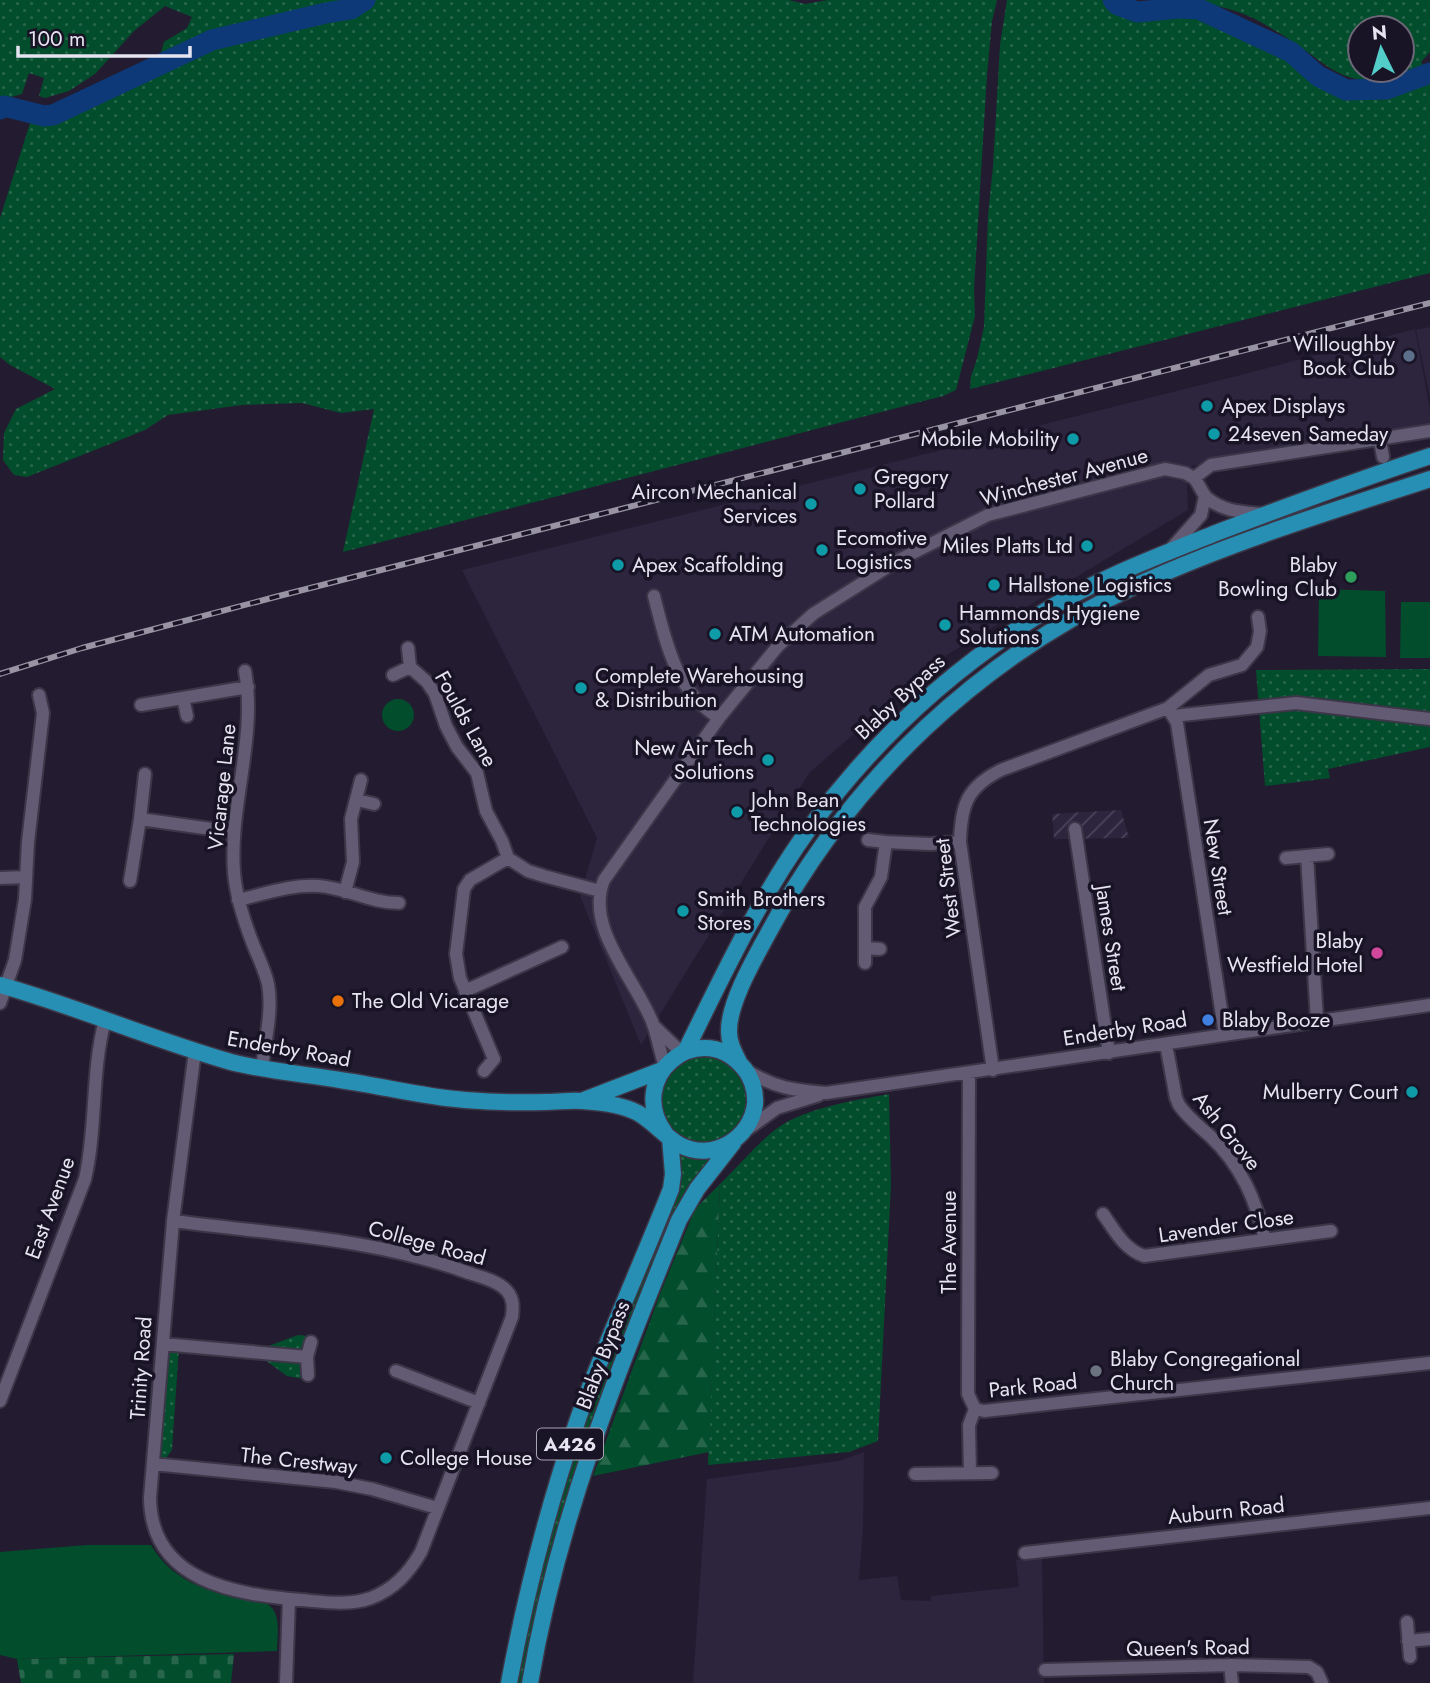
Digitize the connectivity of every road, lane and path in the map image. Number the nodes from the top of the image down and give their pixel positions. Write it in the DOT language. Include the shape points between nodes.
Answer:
graph roads {
  1 [pos="1430,431"];
  2 [pos="1380,440"];
  3 [pos="1430,456"];
  4 [pos="1383,457"];
  5 [pos="1194,478"];
  6 [pos="1430,479"];
  7 [pos="1205,496"];
  8 [pos="1265,514"];
  9 [pos="1169,551"];
  10 [pos="654,596"];
  11 [pos="1258,617"];
  12 [pos="408,648"];
  13 [pos="410,667"];
  14 [pos="245,671"];
  15 [pos="393,675"];
  16 [pos="248,687"];
  17 [pos="39,695"];
  18 [pos="183,698"];
  19 [pos="141,705"];
  20 [pos="1170,712"];
  21 [pos="187,716"];
  22 [pos="719,718"];
  23 [pos="1430,719"];
  24 [pos="145,774"];
  25 [pos="361,780"];
  26 [pos="357,800"];
  27 [pos="374,803"];
  28 [pos="140,819"];
  29 [pos="1075,829"];
  30 [pos="233,832"];
  31 [pos="868,840"];
  32 [pos="886,842"];
  33 [pos="961,842"];
  34 [pos="1328,854"];
  35 [pos="1307,856"];
  36 [pos="508,858"];
  37 [pos="1286,858"];
  38 [pos="0,877"];
  39 [pos="26,877"];
  40 [pos="130,881"];
  41 [pos="600,891"];
  42 [pos="345,892"];
  43 [pos="238,900"];
  44 [pos="399,902"];
  45 [pos="562,947"];
  46 [pos="865,948"];
  47 [pos="880,949"];
  48 [pos="865,962"];
  49 [pos="3,986"];
  50 [pos="465,990"];
  51 [pos="0,1003"];
  52 [pos="1430,1004"];
  53 [pos="105,1020"];
  54 [pos="1317,1020"];
  55 [pos="653,1025"];
  56 [pos="1225,1035"];
  57 [pos="1166,1044"];
  58 [pos="195,1051"];
  59 [pos="683,1053"];
  60 [pos="1109,1053"];
  61 [pos="743,1067"];
  62 [pos="262,1068"];
  63 [pos="663,1068"];
  64 [pos="993,1070"];
  65 [pos="484,1072"];
  66 [pos="969,1073"];
  67 [pos="826,1093"];
  68 [pos="581,1100"];
  69 [pos="667,1135"];
  70 [pos="739,1136"];
  71 [pos="1103,1214"];
  72 [pos="173,1221"];
  73 [pos="1331,1231"];
  74 [pos="1265,1240"];
  75 [pos="311,1342"];
  76 [pos="163,1344"];
  77 [pos="307,1357"];
  78 [pos="1430,1363"];
  79 [pos="396,1371"];
  80 [pos="308,1375"];
  81 [pos="0,1401"];
  82 [pos="479,1403"];
  83 [pos="975,1409"];
  84 [pos="153,1464"];
  85 [pos="970,1473"];
  86 [pos="992,1473"];
  87 [pos="915,1474"];
  88 [pos="438,1508"];
  89 [pos="1430,1508"];
  90 [pos="1025,1553"];
  91 [pos="289,1599"];
  92 [pos="1407,1622"];
  93 [pos="1430,1639"];
  94 [pos="1408,1641"];
  95 [pos="1410,1657"];
  96 [pos="1230,1665"];
  97 [pos="1111,1669"];
  98 [pos="1045,1670"];
  99 [pos="286,1683"];
  100 [pos="509,1683"];
  101 [pos="530,1683"];
  102 [pos="1111,1683"];
  103 [pos="1232,1683"];
  104 [pos="1322,1683"];
  1 -- 2 [label="street"];
  2 -- 4 [label="street"];
  2 -- 5 [label="street" via="1211,466"];
  3 -- 8 [label="main road, Blaby Bypass"];
  5 -- 7 [label="street"];
  5 -- 22 [label="street, Winchester Avenue" via="1165,469 988,515 897,561 813,614 778,646"];
  6 -- 61 [label="main road, Blaby Bypass" via="1137,585 1044,636 942,713 864,790 791,892 747,973 730,1018 730,1041"];
  7 -- 8 [label="street" via="1227,511"];
  7 -- 9 [label="street" via="1201,515"];
  8 -- 9 [label="main road, Blaby Bypass"];
  9 -- 59 [label="main road, Blaby Bypass" via="1036,617 964,666 889,733 836,793 778,874"];
  10 -- 22 [label="street" via="679,677 694,698"];
  11 -- 20 [label="street" via="1256,647 1242,665 1209,676"];
  12 -- 13 [label="street, Foulds Lane"];
  13 -- 15 [label="street, Foulds Lane"];
  13 -- 36 [label="street, Foulds Lane" via="435,694 457,747 477,773 486,811"];
  14 -- 16 [label="street, Vicarage Lane"];
  16 -- 18 [label="street"];
  16 -- 30 [label="street, Vicarage Lane"];
  17 -- 39 [label="street" via="49,713"];
  18 -- 19 [label="street"];
  18 -- 21 [label="street"];
  20 -- 23 [label="street" via="1296,703"];
  20 -- 33 [label="street, West Street" via="991,775 968,797 961,815"];
  20 -- 56 [label="street, New Street" via="1177,723"];
  22 -- 41 [label="street, Winchester Avenue"];
  24 -- 28 [label="street"];
  25 -- 26 [label="street"];
  26 -- 27 [label="street"];
  26 -- 42 [label="street" via="351,819 353,862"];
  28 -- 30 [label="street"];
  28 -- 40 [label="street"];
  29 -- 60 [label="street, James Street"];
  30 -- 43 [label="street, Vicarage Lane"];
  31 -- 32 [label="street"];
  32 -- 33 [label="street"];
  32 -- 46 [label="street" via="881,877 865,906"];
  33 -- 64 [label="street, West Street"];
  34 -- 35 [label="street"];
  35 -- 37 [label="street"];
  35 -- 54 [label="street"];
  36 -- 41 [label="street" via="536,874"];
  36 -- 50 [label="street" via="470,880 464,889 456,954"];
  38 -- 39 [label="street"];
  39 -- 49 [label="street" via="15,960"];
  41 -- 55 [label="street" via="600,912 614,952"];
  42 -- 43 [label="street" via="299,886"];
  42 -- 44 [label="street" via="374,902"];
  43 -- 62 [label="street, Vicarage Lane" via="268,986"];
  45 -- 50 [label="street"];
  46 -- 47 [label="street"];
  46 -- 48 [label="street"];
  49 -- 51 [label="street"];
  49 -- 53 [label="main road, Enderby Road"];
  50 -- 65 [label="street" via="500,1060"];
  52 -- 54 [label="street, Enderby Road"];
  53 -- 58 [label="main road, Enderby Road"];
  53 -- 81 [label="street, East Avenue" via="85,1179"];
  54 -- 56 [label="street, Enderby Road"];
  55 -- 59 [label="street"];
  55 -- 63 [label="street"];
  56 -- 57 [label="street, Enderby Road"];
  57 -- 60 [label="street, Enderby Road"];
  57 -- 74 [label="street, Ash Grove" via="1175,1098 1238,1171 1257,1205"];
  58 -- 62 [label="main road, Enderby Road"];
  58 -- 72 [label="street, Trinity Road"];
  59 -- 61 [label="main road" via="719,1051"];
  59 -- 63 [label="main road"];
  60 -- 64 [label="street, Enderby Road"];
  61 -- 67 [label="street, Enderby Road" via="787,1089"];
  61 -- 70 [label="main road" via="755,1099 752,1115"];
  62 -- 68 [label="main road, Enderby Road" via="465,1100"];
  63 -- 68 [label="main road"];
  63 -- 69 [label="main road" via="652,1100"];
  64 -- 66 [label="street, Enderby Road"];
  66 -- 67 [label="street, Enderby Road"];
  66 -- 83 [label="street, The Avenue" via="968,1394"];
  67 -- 70 [label="street, Enderby Road" via="777,1108"];
  68 -- 69 [label="main road" via="636,1112"];
  69 -- 70 [label="main road" via="687,1148 706,1151"];
  69 -- 100 [label="main road, Blaby Bypass / A426" via="671,1189 571,1441 533,1570"];
  70 -- 101 [label="main road, Blaby Bypass / A426" via="679,1220 605,1407 563,1537"];
  71 -- 74 [label="street, Lavender Close" via="1124,1243 1144,1256"];
  72 -- 76 [label="street, Trinity Road"];
  72 -- 82 [label="street, College Road" via="391,1249 497,1284 514,1305"];
  73 -- 74 [label="street, Lavender Close"];
  75 -- 77 [label="street"];
  76 -- 77 [label="street"];
  76 -- 84 [label="street, Trinity Road"];
  77 -- 80 [label="street"];
  78 -- 83 [label="street, Park Road" via="984,1412"];
  79 -- 82 [label="street"];
  82 -- 88 [label="street, College Road"];
  83 -- 85 [label="street" via="969,1425"];
  84 -- 88 [label="street, The Crestway" via="336,1482"];
  84 -- 91 [label="street, Trinity Road" via="153,1525 178,1565 225,1588"];
  85 -- 86 [label="street"];
  85 -- 87 [label="street"];
  88 -- 91 [label="street, College Road" via="412,1567 387,1591 347,1603"];
  89 -- 90 [label="street, Auburn Road"];
  91 -- 99 [label="street"];
  92 -- 94 [label="street"];
  93 -- 94 [label="street"];
  94 -- 95 [label="street"];
  96 -- 97 [label="street, Queen's Road"];
  96 -- 103 [label="street"];
  96 -- 104 [label="street, Queen's Road" via="1309,1667"];
  97 -- 98 [label="street, Queen's Road"];
  97 -- 102 [label="street"];
}
